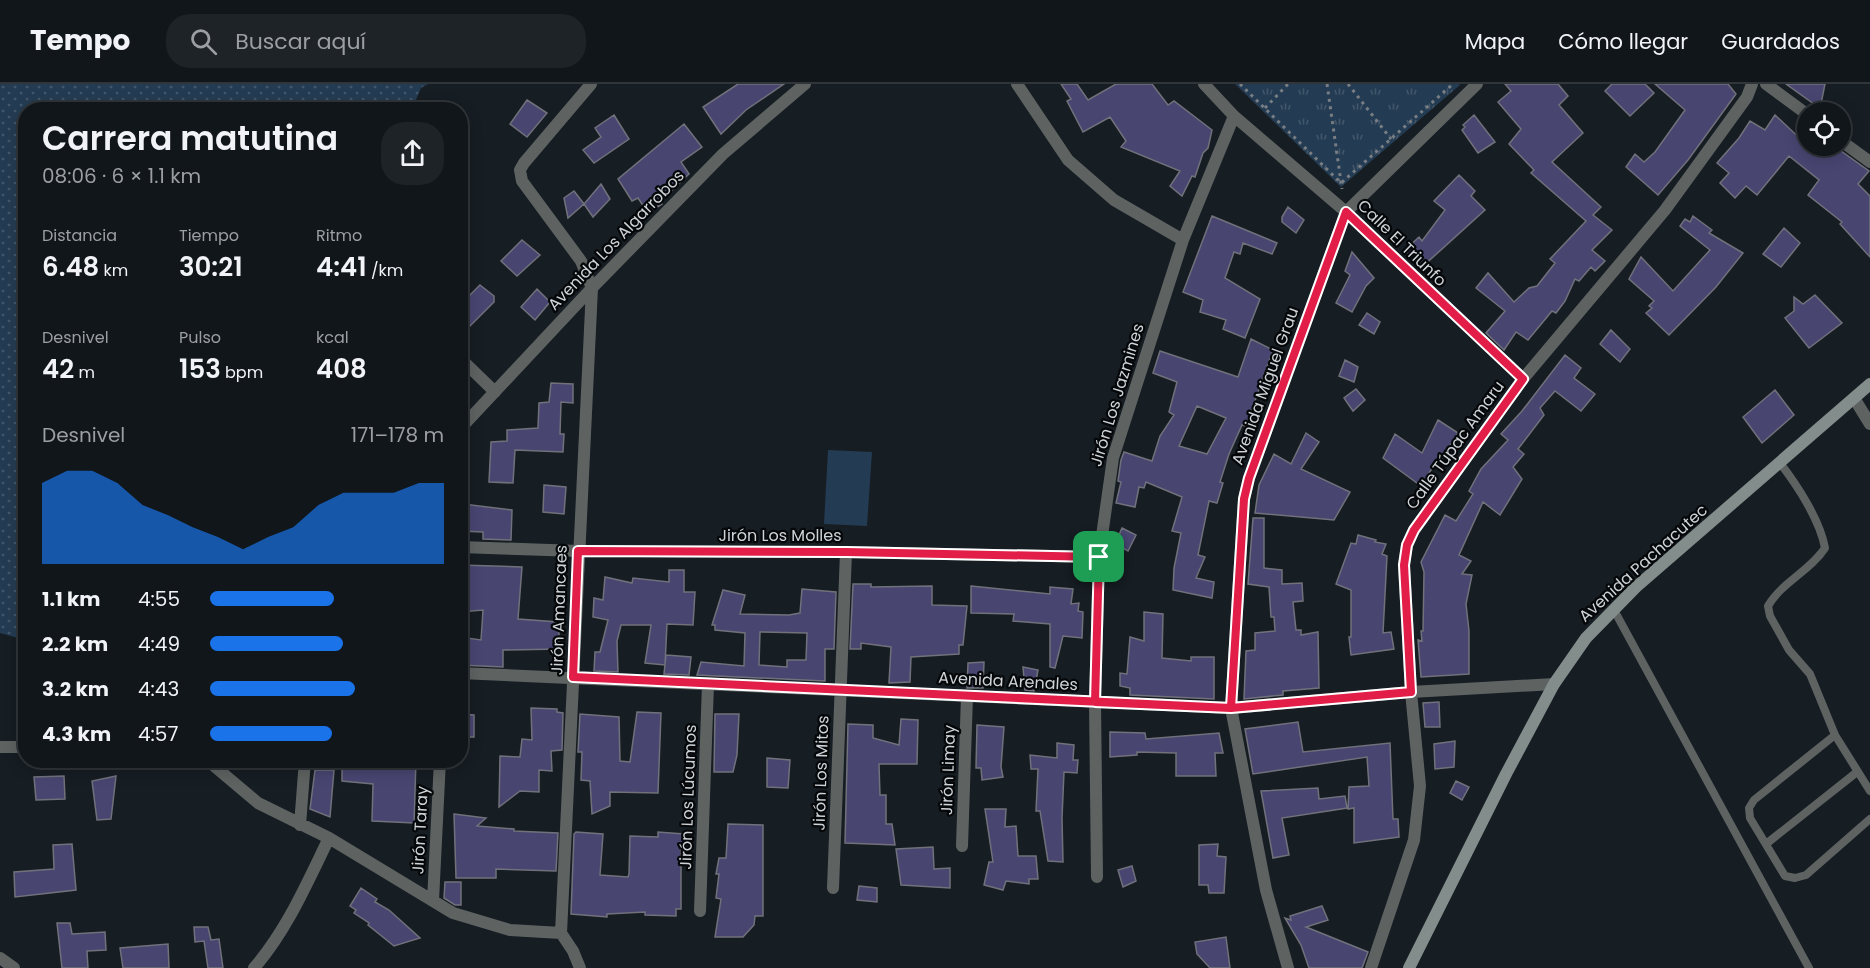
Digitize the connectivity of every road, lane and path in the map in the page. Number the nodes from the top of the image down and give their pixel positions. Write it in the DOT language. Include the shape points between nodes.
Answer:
graph roads {
  1 [pos="591,84"];
  2 [pos="805,84"];
  3 [pos="1017,84"];
  4 [pos="1204,84"];
  5 [pos="1240,84"];
  6 [pos="1288,84"];
  7 [pos="1326,84"];
  8 [pos="1348,84"];
  9 [pos="1452,84"];
  10 [pos="1477,84"];
  11 [pos="1752,84"];
  12 [pos="1766,84"];
  13 [pos="1797,107"];
  14 [pos="1265,108"];
  15 [pos="1234,116"];
  16 [pos="1390,139"];
  17 [pos="1851,148"];
  18 [pos="1870,162"];
  19 [pos="1341,183"];
  20 [pos="1346,212"];
  21 [pos="1183,240"];
  22 [pos="592,288"];
  23 [pos="468,366"];
  24 [pos="1523,379"];
  25 [pos="1870,384"];
  26 [pos="495,392"];
  27 [pos="1854,398"];
  28 [pos="468,421"];
  29 [pos="1870,424"];
  30 [pos="1780,463"];
  31 [pos="468,547"];
  32 [pos="578,551"];
  33 [pos="846,552"];
  34 [pos="1099,557"];
  35 [pos="1614,609"];
  36 [pos="468,673"];
  37 [pos="573,677"];
  38 [pos="708,684"];
  39 [pos="1554,684"];
  40 [pos="841,690"];
  41 [pos="1411,692"];
  42 [pos="967,696"];
  43 [pos="1095,702"];
  44 [pos="1231,708"];
  45 [pos="1835,735"];
  46 [pos="0,747"];
  47 [pos="18,747"];
  48 [pos="216,768"];
  49 [pos="304,768"];
  50 [pos="440,768"];
  51 [pos="1857,772"];
  52 [pos="1870,791"];
  53 [pos="1870,819"];
  54 [pos="300,825"];
  55 [pos="329,838"];
  56 [pos="1766,844"];
  57 [pos="962,846"];
  58 [pos="1097,877"];
  59 [pos="833,888"];
  60 [pos="433,901"];
  61 [pos="700,911"];
  62 [pos="561,933"];
  63 [pos="0,958"];
  64 [pos="14,968"];
  65 [pos="254,968"];
  66 [pos="580,968"];
  67 [pos="1288,968"];
  68 [pos="1371,968"];
  69 [pos="1409,968"];
  70 [pos="1809,968"];
  1 -- 22 [label="street" via="520,170 522,181 582,261"];
  2 -- 22 [label="street, Avenida Los Algarrobos" via="723,154"];
  3 -- 21 [label="street" via="1068,160 1114,200"];
  4 -- 15 [label="street, Calle El Triunfo"];
  5 -- 14 [label="path"];
  6 -- 14 [label="path"];
  7 -- 19 [label="path"];
  8 -- 16 [label="path"];
  9 -- 16 [label="path"];
  10 -- 20 [label="street, Avenida Miguel Grau"];
  11 -- 24 [label="street, Calle Túpac Amaru" via="1747,97 1665,210"];
  12 -- 13 [label="street"];
  14 -- 19 [label="path"];
  15 -- 20 [label="street, Calle El Triunfo"];
  15 -- 21 [label="street, Jirón Los Jazmines"];
  16 -- 19 [label="path"];
  17 -- 18 [label="street"];
  19 -- 20 [label="path"];
  20 -- 24 [label="street, Calle El Triunfo"];
  20 -- 44 [label="street, Avenida Miguel Grau" via="1244,499"];
  21 -- 34 [label="street, Jirón Los Jazmines" via="1113,458"];
  22 -- 26 [label="street, Avenida Los Algarrobos"];
  22 -- 32 [label="street, Jirón Amancaes"];
  23 -- 26 [label="street"];
  24 -- 41 [label="street, Calle Túpac Amaru" via="1407,545 1404,565"];
  25 -- 27 [label="main road, Avenida Pachacutec"];
  26 -- 28 [label="street, Avenida Los Algarrobos"];
  27 -- 29 [label="street"];
  27 -- 30 [label="main road, Avenida Pachacutec"];
  30 -- 35 [label="main road, Avenida Pachacutec"];
  30 -- 45 [label="lane" via="1795,483 1825,548 1774,595 1768,606 1770,616 1789,650 1810,674"];
  31 -- 32 [label="street, Jirón Los Molles"];
  32 -- 33 [label="street, Jirón Los Molles"];
  32 -- 37 [label="street, Jirón Amancaes"];
  33 -- 34 [label="street, Jirón Los Molles"];
  33 -- 40 [label="street, Jirón Los Mitos"];
  34 -- 43 [label="street, Jirón Los Jazmines"];
  35 -- 39 [label="main road, Avenida Pachacutec" via="1586,638"];
  35 -- 70 [label="lane"];
  36 -- 37 [label="street, Avenida Arenales"];
  37 -- 38 [label="street, Avenida Arenales"];
  37 -- 62 [label="street, Jirón Amancaes"];
  38 -- 40 [label="street, Avenida Arenales"];
  38 -- 61 [label="street, Jirón Los Lúcumos"];
  39 -- 41 [label="street, Avenida Arenales"];
  39 -- 69 [label="main road, Avenida Pachacutec"];
  40 -- 42 [label="street, Avenida Arenales"];
  40 -- 59 [label="street, Jirón Los Mitos"];
  41 -- 44 [label="street, Avenida Arenales"];
  41 -- 68 [label="street, Calle Túpac Amaru" via="1420,786 1414,840"];
  42 -- 43 [label="street, Avenida Arenales"];
  42 -- 57 [label="street, Jirón Limay"];
  43 -- 44 [label="street, Avenida Arenales"];
  43 -- 58 [label="street, Jirón Los Jazmines"];
  44 -- 67 [label="street, Avenida Miguel Grau" via="1266,890"];
  45 -- 51 [label="lane"];
  45 -- 56 [label="lane" via="1754,800 1749,808 1750,818"];
  46 -- 47 [label="street"];
  48 -- 54 [label="street" via="258,803"];
  49 -- 54 [label="street"];
  50 -- 60 [label="street, Jirón Taray"];
  51 -- 52 [label="lane"];
  51 -- 56 [label="lane"];
  53 -- 56 [label="lane" via="1806,875 1795,878 1785,876"];
  54 -- 55 [label="street"];
  55 -- 60 [label="street"];
  55 -- 65 [label="street" via="292,913"];
  60 -- 62 [label="street" via="453,913 510,930"];
  62 -- 66 [label="street"];
  63 -- 64 [label="street"];
}
